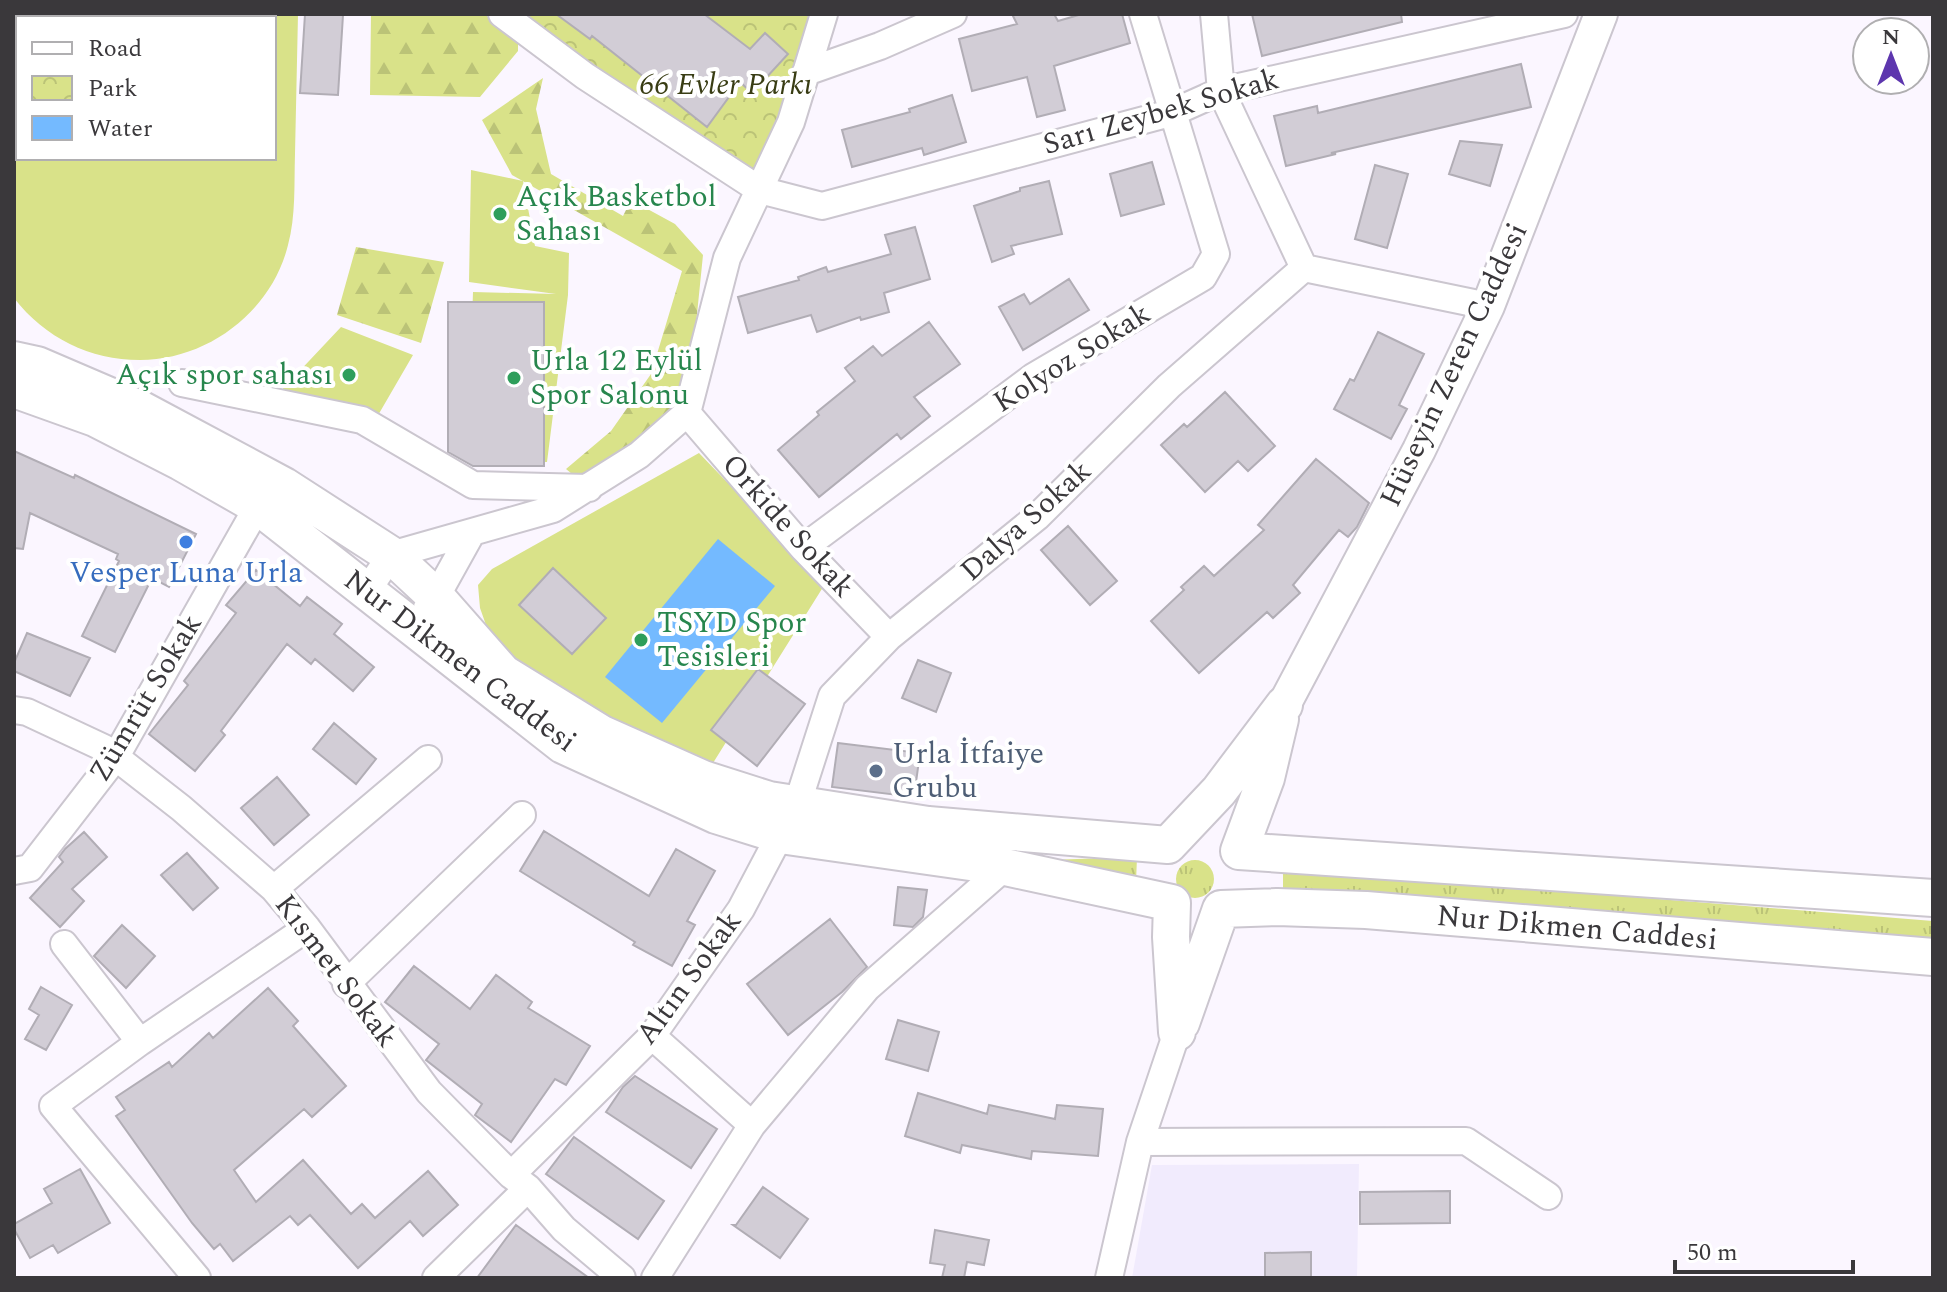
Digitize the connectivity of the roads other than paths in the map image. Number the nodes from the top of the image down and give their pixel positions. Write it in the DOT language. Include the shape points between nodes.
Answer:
graph roads {
  1 [pos="502,14"];
  2 [pos="824,14"];
  3 [pos="953,14"];
  4 [pos="1143,14"];
  5 [pos="1214,14"];
  6 [pos="1564,14"];
  7 [pos="1601,14"];
  8 [pos="806,72"];
  9 [pos="1221,91"];
  10 [pos="1174,112"];
  11 [pos="760,190"];
  12 [pos="1304,268"];
  13 [pos="1488,306"];
  14 [pos="14,360"];
  15 [pos="182,383"];
  16 [pos="14,389"];
  17 [pos="687,413"];
  18 [pos="589,488"];
  19 [pos="258,506"];
  20 [pos="471,534"];
  21 [pos="803,548"];
  22 [pos="391,555"];
  23 [pos="367,591"];
  24 [pos="436,597"];
  25 [pos="411,626"];
  26 [pos="889,637"];
  27 [pos="1284,705"];
  28 [pos="14,710"];
  29 [pos="115,758"];
  30 [pos="428,759"];
  31 [pos="522,815"];
  32 [pos="788,820"];
  33 [pos="1168,845"];
  34 [pos="1239,851"];
  35 [pos="1005,867"];
  36 [pos="14,871"];
  37 [pos="274,889"];
  38 [pos="1933,898"];
  39 [pos="1172,903"];
  40 [pos="1221,909"];
  41 [pos="307,928"];
  42 [pos="64,944"];
  43 [pos="1933,957"];
  44 [pos="346,984"];
  45 [pos="1177,1032"];
  46 [pos="652,1036"];
  47 [pos="140,1042"];
  48 [pos="752,1125"];
  49 [pos="1140,1142"];
  50 [pos="520,1182"];
  51 [pos="1548,1196"];
  52 [pos="197,1278"];
  53 [pos="436,1278"];
  54 [pos="622,1278"];
  55 [pos="655,1278"];
  56 [pos="1109,1278"];
  1 -- 11 [label="street, Sarı Zeybek Sokak" via="585,76"];
  2 -- 8 [label="street"];
  3 -- 8 [label="street"];
  4 -- 10 [label="street, Kolyoz Sokak"];
  5 -- 9 [label="street"];
  6 -- 9 [label="street, Sarı Zeybek Sokak"];
  7 -- 13 [label="street, Hüseyin Zeren Caddesi"];
  8 -- 11 [label="street" via="791,122"];
  9 -- 10 [label="street, Sarı Zeybek Sokak"];
  9 -- 12 [label="street"];
  10 -- 11 [label="street, Sarı Zeybek Sokak" via="822,206"];
  10 -- 21 [label="street, Kolyoz Sokak" via="1216,254 1203,277 1033,377"];
  11 -- 17 [label="street" via="727,258"];
  12 -- 13 [label="street"];
  12 -- 26 [label="street, Dalya Sokak" via="1169,386 1037,517"];
  13 -- 27 [label="street, Hüseyin Zeren Caddesi" via="1419,450"];
  14 -- 22 [label="main road, Nur Dikmen Caddesi" via="142,410 284,486"];
  15 -- 18 [label="street" via="362,420 473,485"];
  16 -- 19 [label="main road, Nur Dikmen Caddesi" via="95,418"];
  17 -- 18 [label="street" via="639,455"];
  17 -- 21 [label="street, Orkide Sokak"];
  18 -- 20 [label="street" via="553,509"];
  19 -- 23 [label="main road, Nur Dikmen Caddesi"];
  19 -- 29 [label="street, Zümrüt Sokak"];
  20 -- 22 [label="street"];
  20 -- 24 [label="street"];
  21 -- 26 [label="street, Orkide Sokak"];
  22 -- 23 [label="street"];
  22 -- 24 [label="main road, Nur Dikmen Caddesi"];
  23 -- 25 [label="main road, Nur Dikmen Caddesi"];
  24 -- 25 [label="street"];
  24 -- 32 [label="main road, Nur Dikmen Caddesi" via="503,673 602,734 703,779 769,800"];
  25 -- 32 [label="main road, Nur Dikmen Caddesi" via="563,745 716,815"];
  26 -- 32 [label="street, Dalya Sokak" via="832,696"];
  27 -- 33 [label="main road" via="1219,791"];
  27 -- 34 [label="main road" via="1266,778"];
  28 -- 29 [label="street, Kısmet Sokak" via="104,748"];
  29 -- 36 [label="street, Zümrüt Sokak" via="30,868"];
  29 -- 37 [label="street, Kısmet Sokak"];
  30 -- 37 [label="street"];
  31 -- 44 [label="street"];
  32 -- 33 [label="main road, Nur Dikmen Caddesi" via="928,825"];
  32 -- 35 [label="main road, Nur Dikmen Caddesi"];
  32 -- 46 [label="street, Altın Sokak" via="741,909"];
  33 -- 34 [label="main road" via="1183,833 1203,829 1224,836"];
  33 -- 39 [label="main road" via="1158,875"];
  34 -- 38 [label="main road, Nur Dikmen Caddesi"];
  34 -- 40 [label="main road" via="1241,886"];
  35 -- 39 [label="main road, Nur Dikmen Caddesi"];
  35 -- 48 [label="street" via="867,988"];
  37 -- 41 [label="street, Kısmet Sokak"];
  39 -- 40 [label="main road" via="1195,914"];
  39 -- 45 [label="main road"];
  40 -- 43 [label="main road, Nur Dikmen Caddesi" via="1366,910"];
  40 -- 45 [label="main road"];
  41 -- 44 [label="street, Kısmet Sokak"];
  41 -- 47 [label="street"];
  42 -- 47 [label="street"];
  44 -- 50 [label="street, Kısmet Sokak" via="429,1092"];
  45 -- 49 [label="street"];
  46 -- 48 [label="street"];
  46 -- 50 [label="street, Altın Sokak"];
  47 -- 52 [label="street" via="53,1106"];
  48 -- 55 [label="street"];
  49 -- 51 [label="street" via="1466,1141"];
  49 -- 56 [label="street"];
  50 -- 53 [label="street, Altın Sokak"];
  50 -- 54 [label="street, Kısmet Sokak" via="564,1229"];
}
